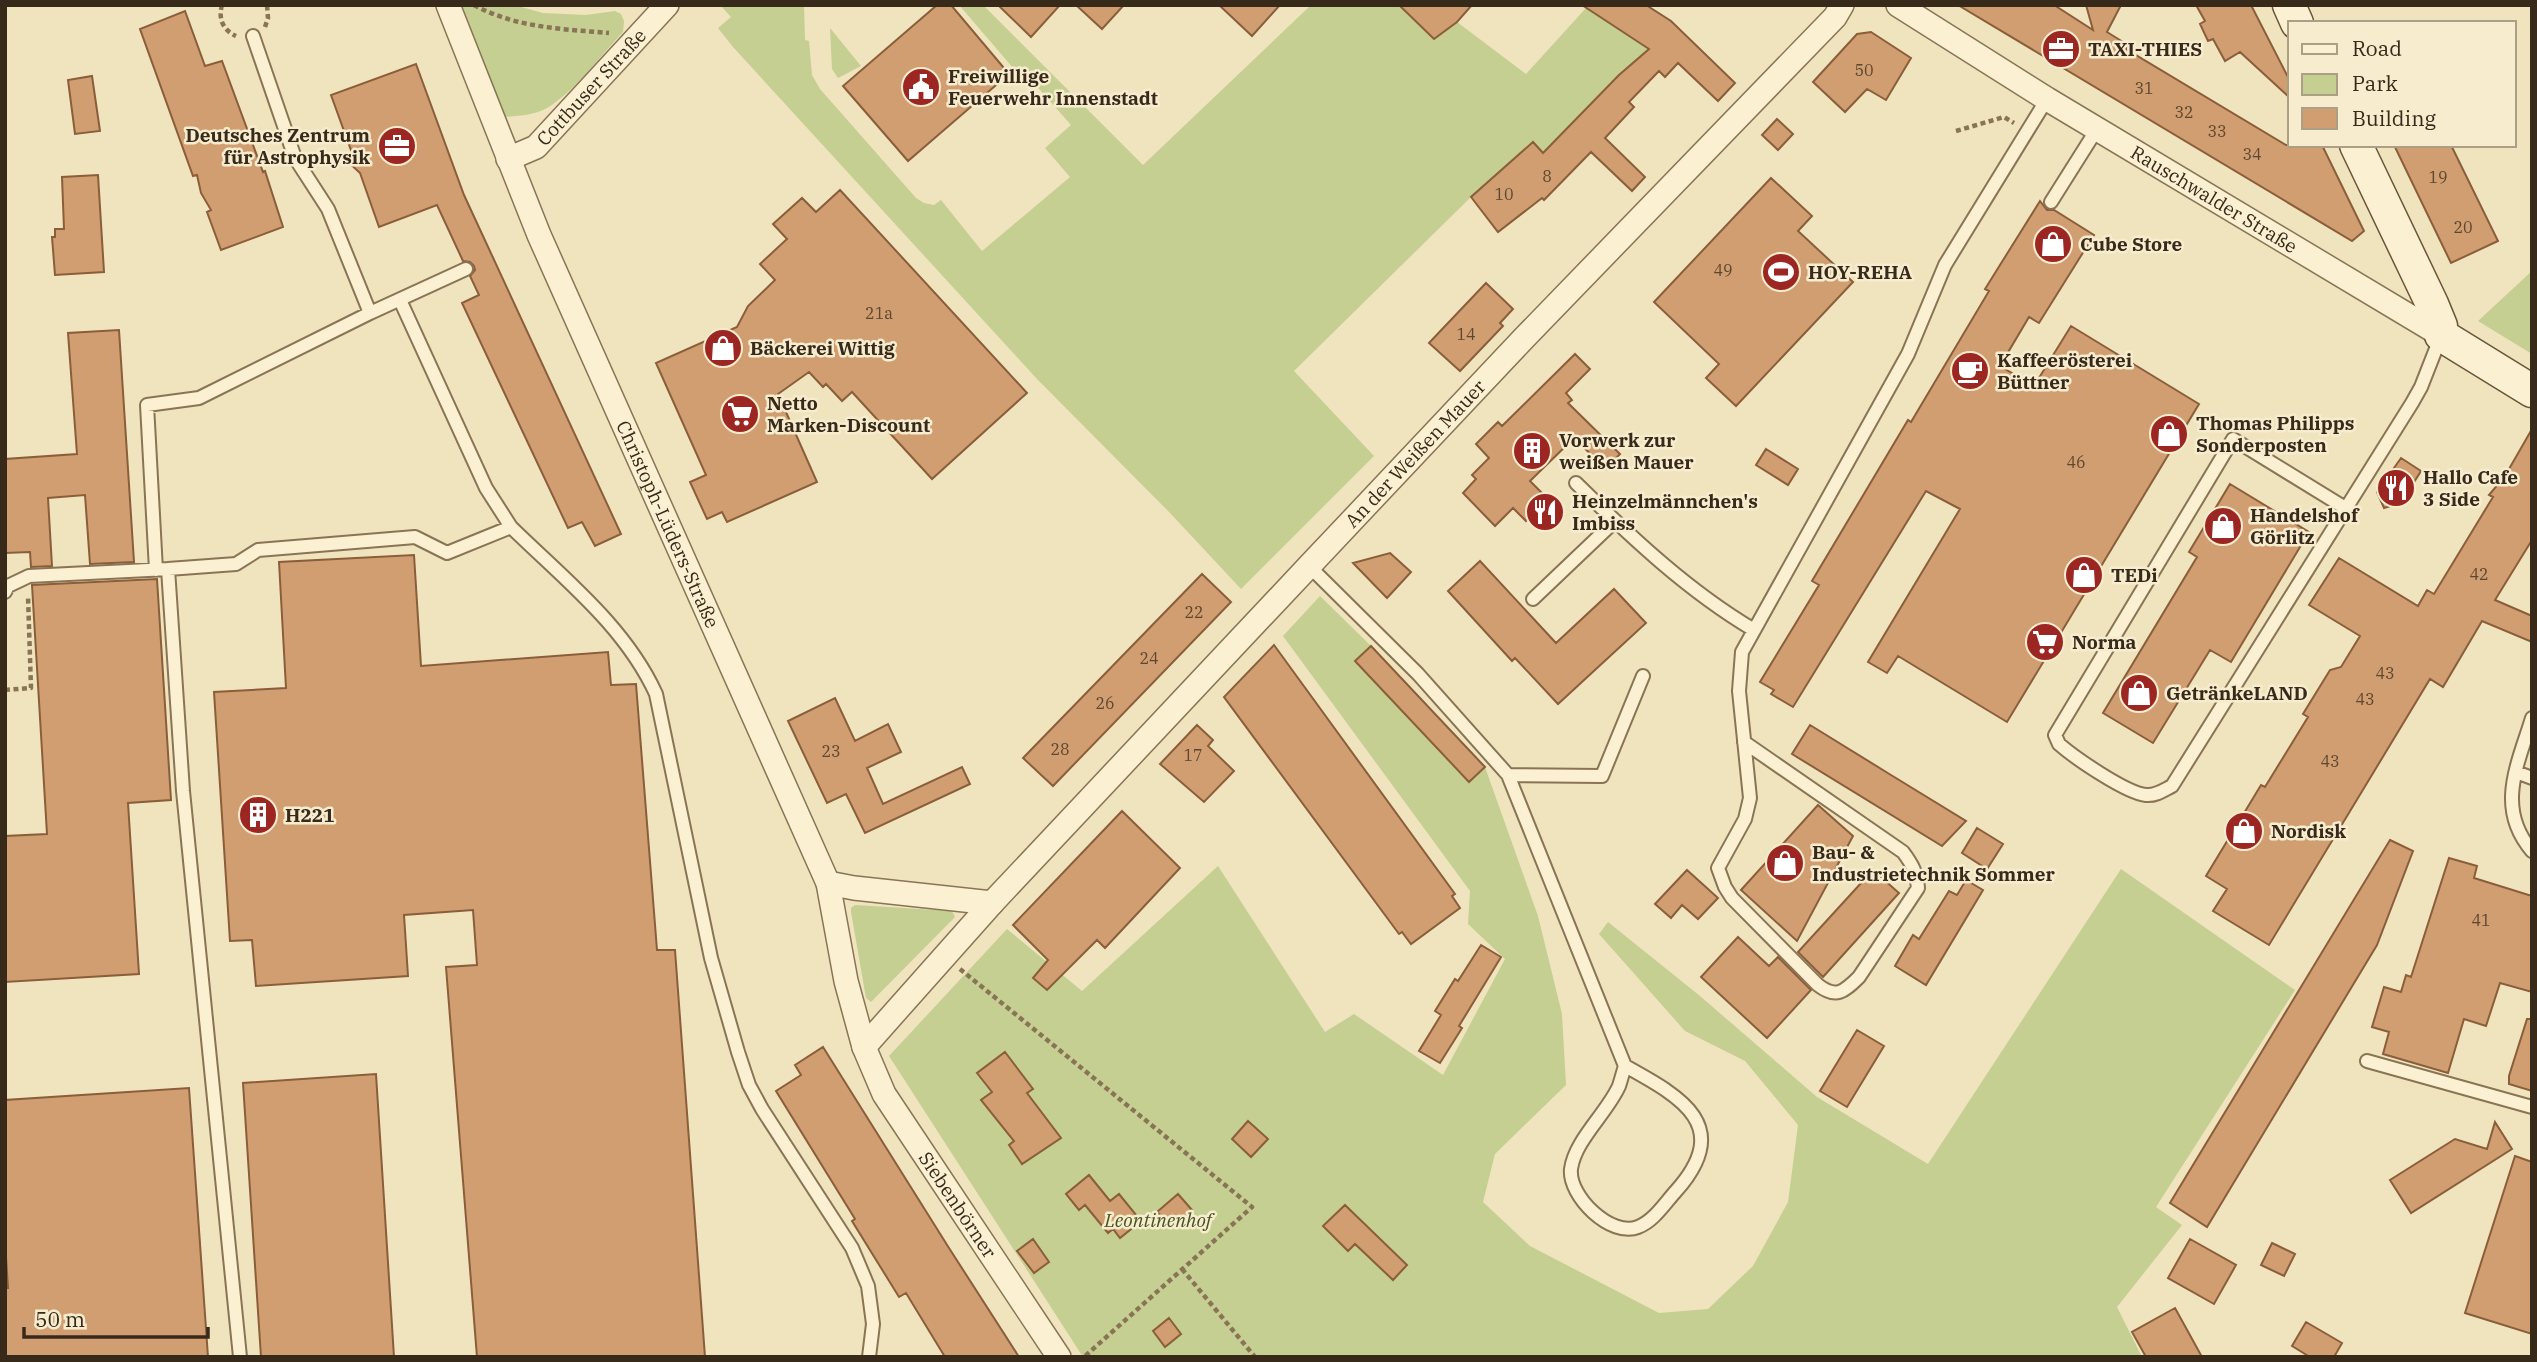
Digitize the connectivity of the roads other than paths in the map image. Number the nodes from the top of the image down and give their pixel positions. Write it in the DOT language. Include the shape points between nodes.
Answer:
graph roads {
  1 [pos="448,5"];
  2 [pos="667,5"];
  3 [pos="1842,5"];
  4 [pos="1898,5"];
  5 [pos="2289,5"];
  6 [pos="2296,21"];
  7 [pos="253,36"];
  8 [pos="2047,99"];
  9 [pos="2097,130"];
  10 [pos="2357,147"];
  11 [pos="508,159"];
  12 [pos="2051,202"];
  13 [pos="466,269"];
  14 [pos="400,300"];
  15 [pos="370,313"];
  16 [pos="2441,335"];
  17 [pos="2532,391"];
  18 [pos="1576,483"];
  19 [pos="2347,509"];
  20 [pos="1615,521"];
  21 [pos="511,527"];
  22 [pos="1309,566"];
  23 [pos="162,569"];
  24 [pos="5,592"];
  25 [pos="1533,599"];
  26 [pos="1754,629"];
  27 [pos="1643,676"];
  28 [pos="2532,718"];
  29 [pos="1744,742"];
  30 [pos="2516,772"];
  31 [pos="1508,775"];
  32 [pos="2532,778"];
  33 [pos="2532,850"];
  34 [pos="828,883"];
  35 [pos="992,903"];
  36 [pos="864,1047"];
  37 [pos="2367,1061"];
  38 [pos="1625,1066"];
  39 [pos="2532,1107"];
  40 [pos="240,1357"];
  41 [pos="869,1357"];
  42 [pos="1059,1357"];
  1 -- 11 [label="street, Christoph-Lüders-Straße"];
  2 -- 11 [label="street, Cottbuser Straße" via="536,147"];
  3 -- 22 [label="street, An der Weißen Mauer"];
  4 -- 8 [label="street, Rauschwalder Straße"];
  5 -- 6 [label="main road"];
  7 -- 15 [label="lane" via="295,158 328,209"];
  8 -- 9 [label="street, Rauschwalder Straße"];
  8 -- 26 [label="lane" via="1945,265 1908,354"];
  9 -- 12 [label="lane"];
  9 -- 16 [label="street, Rauschwalder Straße"];
  10 -- 16 [label="main road" via="2432,304"];
  11 -- 34 [label="street, Christoph-Lüders-Straße"];
  13 -- 14 [label="lane"];
  14 -- 15 [label="lane"];
  14 -- 21 [label="lane" via="486,488"];
  15 -- 23 [label="lane" via="199,398 147,405"];
  16 -- 17 [label="main road, Rauschwalder Straße"];
  16 -- 19 [label="lane" via="2421,387"];
  18 -- 20 [label="lane"];
  19 -- 19 [label="lane" via="2172,786 2147,796 2125,788 2066,751 2055,735 2233,439"];
  20 -- 25 [label="lane"];
  20 -- 26 [label="lane" via="1716,607"];
  21 -- 23 [label="lane" via="447,553 415,537 258,550 236,564"];
  21 -- 41 [label="lane" via="620,635 656,694 711,958 738,1052 762,1109 852,1248 868,1286 873,1324"];
  22 -- 31 [label="lane" via="1418,674"];
  22 -- 35 [label="street, An der Weißen Mauer"];
  23 -- 24 [label="lane" via="29,576"];
  23 -- 40 [label="lane"];
  26 -- 29 [label="lane" via="1742,652 1739,691"];
  27 -- 31 [label="lane" via="1602,776"];
  28 -- 30 [label="lane"];
  29 -- 29 [label="lane" via="1903,852 1913,865 1918,888 1859,977 1837,993 1818,985 1732,898 1720,877 1718,868 1745,819 1750,798"];
  30 -- 32 [label="lane"];
  30 -- 33 [label="lane" via="2510,801 2518,829"];
  31 -- 38 [label="lane"];
  34 -- 35 [label="street"];
  34 -- 36 [label="street, Christoph-Lüders-Straße"];
  35 -- 36 [label="street, An der Weißen Mauer"];
  36 -- 42 [label="street, Siebenbörner" via="884,1094"];
  37 -- 39 [label="lane"];
  38 -- 38 [label="lane" via="1672,1092 1690,1109 1702,1135 1689,1177 1651,1219 1637,1228 1624,1229 1586,1207 1571,1184 1571,1168 1619,1087"];
}
